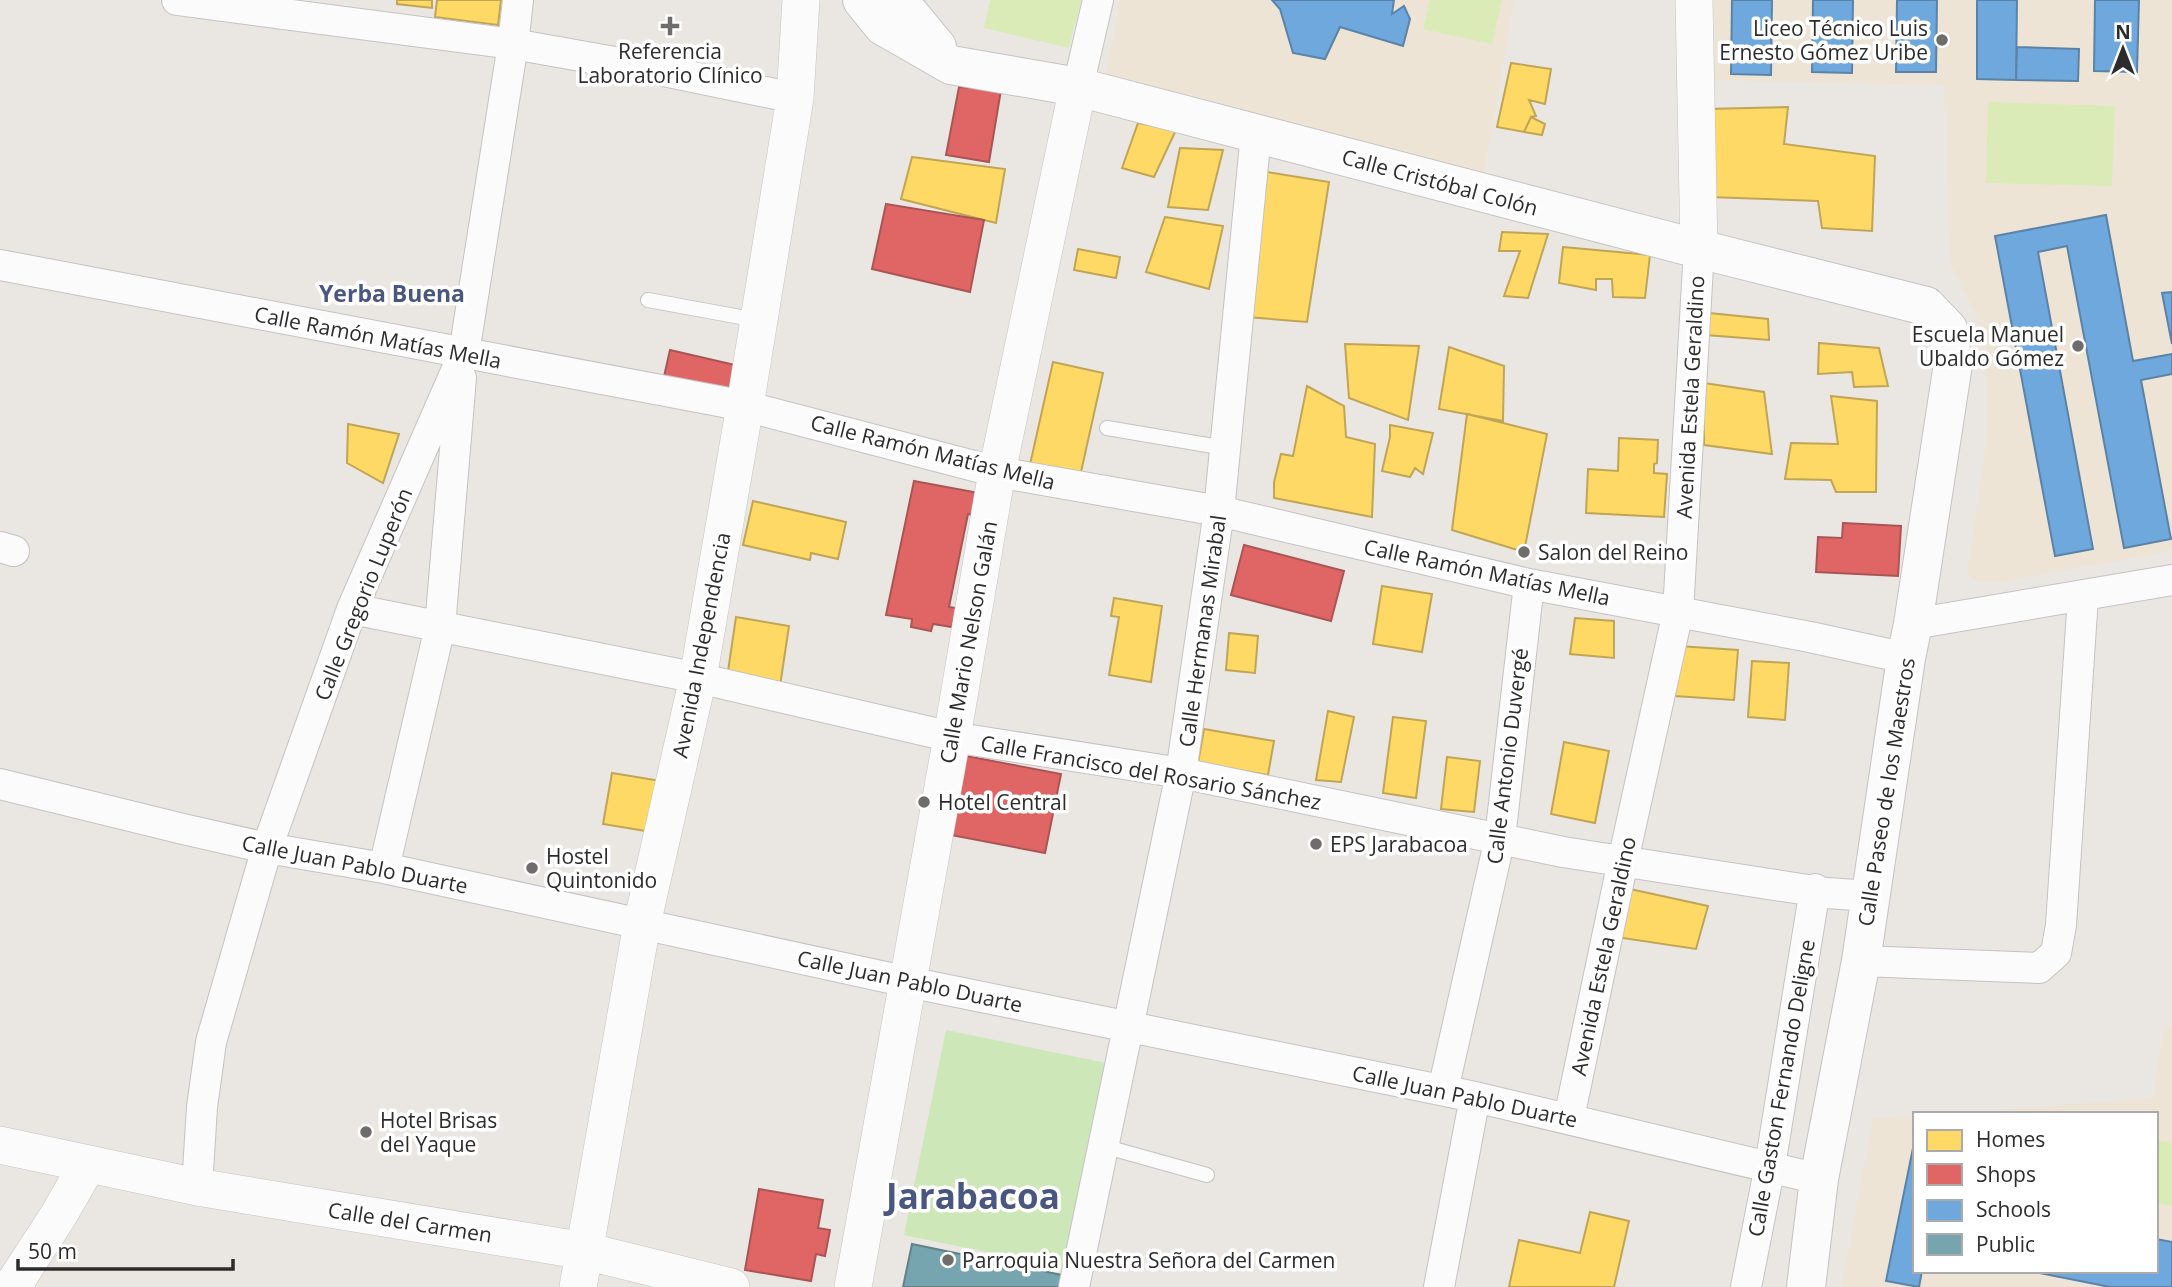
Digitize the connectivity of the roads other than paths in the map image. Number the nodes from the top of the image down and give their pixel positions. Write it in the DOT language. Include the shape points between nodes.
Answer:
graph roads {
  1 [pos="177,0"];
  2 [pos="518,0"];
  3 [pos="800,0"];
  4 [pos="862,0"];
  5 [pos="898,0"];
  6 [pos="1098,0"];
  7 [pos="1694,0"];
  8 [pos="513,44"];
  9 [pos="951,65"];
  10 [pos="1077,87"];
  11 [pos="795,97"];
  12 [pos="1255,134"];
  13 [pos="1699,249"];
  14 [pos="0,265"];
  15 [pos="648,300"];
  16 [pos="1926,306"];
  17 [pos="759,320"];
  18 [pos="464,353"];
  19 [pos="746,405"];
  20 [pos="1107,428"];
  21 [pos="1225,448"];
  22 [pos="997,472"];
  23 [pos="1219,511"];
  24 [pos="2172,580"];
  25 [pos="1529,584"];
  26 [pos="2083,597"];
  27 [pos="352,609"];
  28 [pos="1678,612"];
  29 [pos="440,627"];
  30 [pos="1909,641"];
  31 [pos="698,678"];
  32 [pos="952,737"];
  33 [pos="1181,773"];
  34 [pos="0,784"];
  35 [pos="1500,838"];
  36 [pos="267,848"];
  37 [pos="1623,861"];
  38 [pos="384,868"];
  39 [pos="1815,889"];
  40 [pos="1870,896"];
  41 [pos="642,923"];
  42 [pos="1861,961"];
  43 [pos="908,982"];
  44 [pos="1129,1025"];
  45 [pos="1443,1090"];
  46 [pos="1475,1097"];
  47 [pos="1569,1118"];
  48 [pos="0,1145"];
  49 [pos="1103,1146"];
  50 [pos="88,1164"];
  51 [pos="1770,1166"];
  52 [pos="1207,1175"];
  53 [pos="1819,1179"];
  54 [pos="197,1187"];
  55 [pos="585,1251"];
  56 [pos="12,1287"];
  57 [pos="578,1287"];
  58 [pos="731,1287"];
  59 [pos="853,1287"];
  60 [pos="1074,1287"];
  61 [pos="1438,1287"];
  62 [pos="1746,1287"];
  63 [pos="1806,1287"];
  1 -- 8 [label="street"];
  2 -- 8 [label="street, Calle Gregorio Luperón"];
  3 -- 11 [label="street, Avenida Independencia"];
  4 -- 9 [label="main road, Calle Cristóbal Colón" via="883,26"];
  5 -- 9 [label="main road"];
  6 -- 10 [label="street, Calle Mario Nelson Galán"];
  7 -- 13 [label="street, Avenida Estela Geraldino"];
  8 -- 11 [label="street"];
  8 -- 18 [label="street, Calle Gregorio Luperón"];
  9 -- 10 [label="main road, Calle Cristóbal Colón"];
  10 -- 12 [label="main road, Calle Cristóbal Colón"];
  10 -- 22 [label="street, Calle Mario Nelson Galán"];
  11 -- 17 [label="street, Avenida Independencia"];
  12 -- 13 [label="main road, Calle Cristóbal Colón"];
  12 -- 21 [label="street, Calle Hermanas Mirabal"];
  13 -- 16 [label="main road, Calle Cristóbal Colón"];
  13 -- 28 [label="street, Avenida Estela Geraldino"];
  14 -- 18 [label="street, Calle Ramón Matías Mella"];
  15 -- 17 [label="lane"];
  16 -- 30 [label="main road, Calle Paseo de los Maestros" via="1948,328 1954,364"];
  17 -- 19 [label="street, Avenida Independencia"];
  18 -- 19 [label="street, Calle Ramón Matías Mella"];
  18 -- 27 [label="street, Calle Gregorio Luperón"];
  18 -- 29 [label="street"];
  19 -- 22 [label="street, Calle Ramón Matías Mella"];
  19 -- 31 [label="street, Avenida Independencia"];
  20 -- 21 [label="lane"];
  21 -- 23 [label="street, Calle Hermanas Mirabal"];
  22 -- 23 [label="street, Calle Ramón Matías Mella"];
  22 -- 32 [label="street, Calle Mario Nelson Galán"];
  23 -- 25 [label="street, Calle Ramón Matías Mella"];
  23 -- 33 [label="street, Calle Hermanas Mirabal"];
  24 -- 26 [label="street"];
  25 -- 28 [label="street, Calle Ramón Matías Mella"];
  25 -- 35 [label="street, Calle Antonio Duvergé"];
  26 -- 30 [label="street"];
  26 -- 42 [label="street" via="2056,954 2039,968"];
  27 -- 29 [label="street, Calle Francisco del Rosario Sánchez"];
  27 -- 36 [label="street, Calle Gregorio Luperón"];
  28 -- 30 [label="street, Calle Ramón Matías Mella" via="1810,637"];
  28 -- 37 [label="street, Avenida Estela Geraldino"];
  29 -- 31 [label="street, Calle Francisco del Rosario Sánchez"];
  29 -- 38 [label="street"];
  30 -- 40 [label="main road, Calle Paseo de los Maestros"];
  31 -- 32 [label="street, Calle Francisco del Rosario Sánchez"];
  31 -- 41 [label="street, Avenida Independencia"];
  32 -- 33 [label="street, Calle Francisco del Rosario Sánchez"];
  32 -- 43 [label="street, Calle Mario Nelson Galán"];
  33 -- 35 [label="street, Calle Francisco del Rosario Sánchez"];
  33 -- 44 [label="street, Calle Hermanas Mirabal"];
  34 -- 36 [label="street, Calle Juan Pablo Duarte"];
  35 -- 37 [label="street, Calle Francisco del Rosario Sánchez"];
  35 -- 45 [label="street, Calle Antonio Duvergé"];
  36 -- 38 [label="street, Calle Juan Pablo Duarte"];
  36 -- 54 [label="street, Calle Gregorio Luperón" via="211,1042"];
  37 -- 39 [label="street, Calle Francisco del Rosario Sánchez"];
  37 -- 47 [label="street, Avenida Estela Geraldino"];
  38 -- 41 [label="street, Calle Juan Pablo Duarte"];
  39 -- 40 [label="street, Calle Francisco del Rosario Sánchez"];
  39 -- 51 [label="street, Calle Gaston Fernando Deligne"];
  40 -- 42 [label="main road, Calle Paseo de los Maestros"];
  41 -- 43 [label="street, Calle Juan Pablo Duarte"];
  41 -- 55 [label="street, Avenida Independencia"];
  42 -- 53 [label="main road, Calle Paseo de los Maestros"];
  43 -- 44 [label="street, Calle Juan Pablo Duarte"];
  43 -- 59 [label="street, Calle Mario Nelson Galán"];
  44 -- 45 [label="street, Calle Juan Pablo Duarte"];
  44 -- 49 [label="street, Calle Hermanas Mirabal"];
  45 -- 46 [label="street, Calle Juan Pablo Duarte"];
  46 -- 47 [label="street, Calle Juan Pablo Duarte"];
  46 -- 61 [label="street"];
  47 -- 51 [label="street, Calle Juan Pablo Duarte"];
  48 -- 50 [label="street, Calle del Carmen"];
  49 -- 52 [label="lane"];
  49 -- 60 [label="street, Calle Hermanas Mirabal"];
  50 -- 54 [label="street, Calle del Carmen"];
  50 -- 56 [label="street"];
  51 -- 53 [label="street, Calle Juan Pablo Duarte"];
  51 -- 62 [label="street, Calle Gaston Fernando Deligne"];
  53 -- 63 [label="main road, Calle Paseo de los Maestros"];
  54 -- 55 [label="street, Calle del Carmen"];
  55 -- 57 [label="street, Avenida Independencia"];
  55 -- 58 [label="street, Calle del Carmen"];
}
